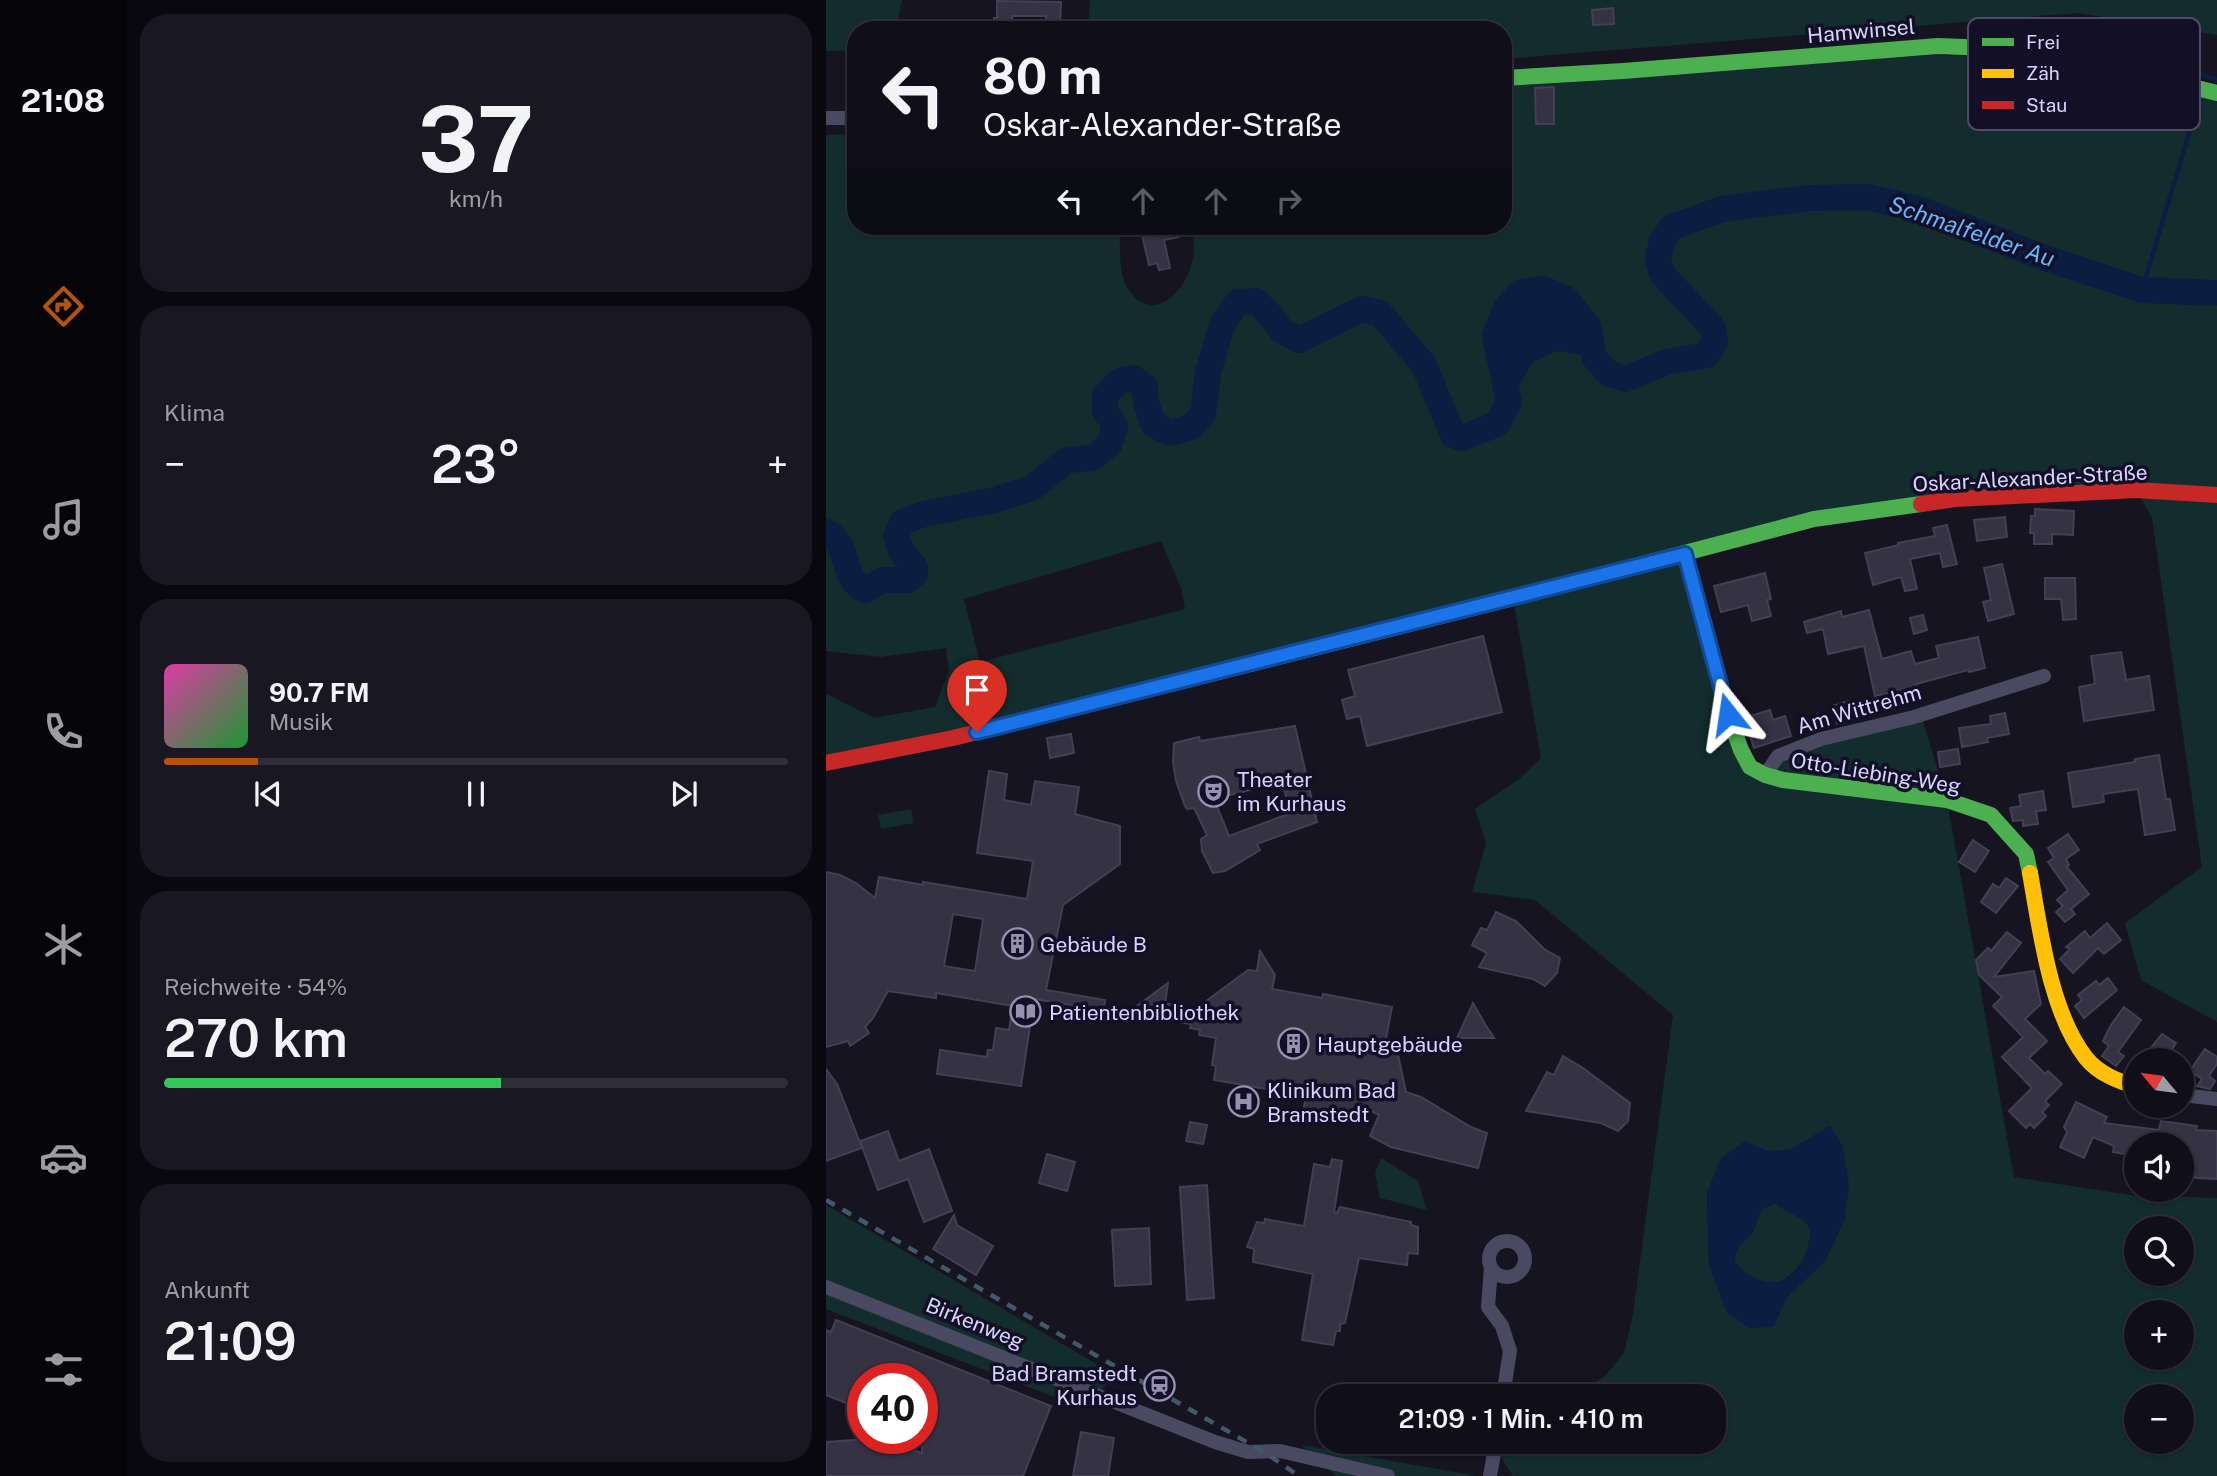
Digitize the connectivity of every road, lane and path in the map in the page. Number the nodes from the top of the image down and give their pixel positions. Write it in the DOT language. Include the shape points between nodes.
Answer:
graph roads {
  1 [pos="1968,47"];
  2 [pos="1512,77"];
  3 [pos="2200,89"];
  4 [pos="2217,93"];
  5 [pos="826,118"];
  6 [pos="847,118"];
  7 [pos="2217,495"];
  8 [pos="1685,554"];
  9 [pos="2044,676"];
  10 [pos="826,763"];
  11 [pos="1765,775"];
  12 [pos="2124,1083"];
  13 [pos="2194,1096"];
  14 [pos="2217,1099"];
  15 [pos="1491,1268"];
  16 [pos="826,1287"];
  17 [pos="1505,1384"];
  18 [pos="1494,1454"];
  19 [pos="1388,1476"];
  20 [pos="1490,1476"];
  1 -- 2 [label="street, Hamwinsel"];
  3 -- 4 [label="street, Hamwinsel"];
  5 -- 6 [label="street"];
  7 -- 8 [label="street, Oskar-Alexander-Straße" via="2136,489 1955,499 1814,519"];
  8 -- 10 [label="street, Oskar-Alexander-Straße" via="1005,725"];
  8 -- 11 [label="street" via="1728,714 1750,767"];
  9 -- 11 [label="street, Am Wittrehm" via="1914,718 1821,739 1778,756"];
  11 -- 12 [label="street, Otto-Liebing-Weg" via="1947,800 1991,815 2026,854 2047,965 2066,1024 2086,1058 2101,1072"];
  13 -- 14 [label="street"];
  15 -- 17 [label="street" via="1488,1307 1502,1326 1510,1352"];
  16 -- 19 [label="street, Birkenweg" via="1215,1442 1248,1452 1280,1451"];
  18 -- 20 [label="street"];
}
